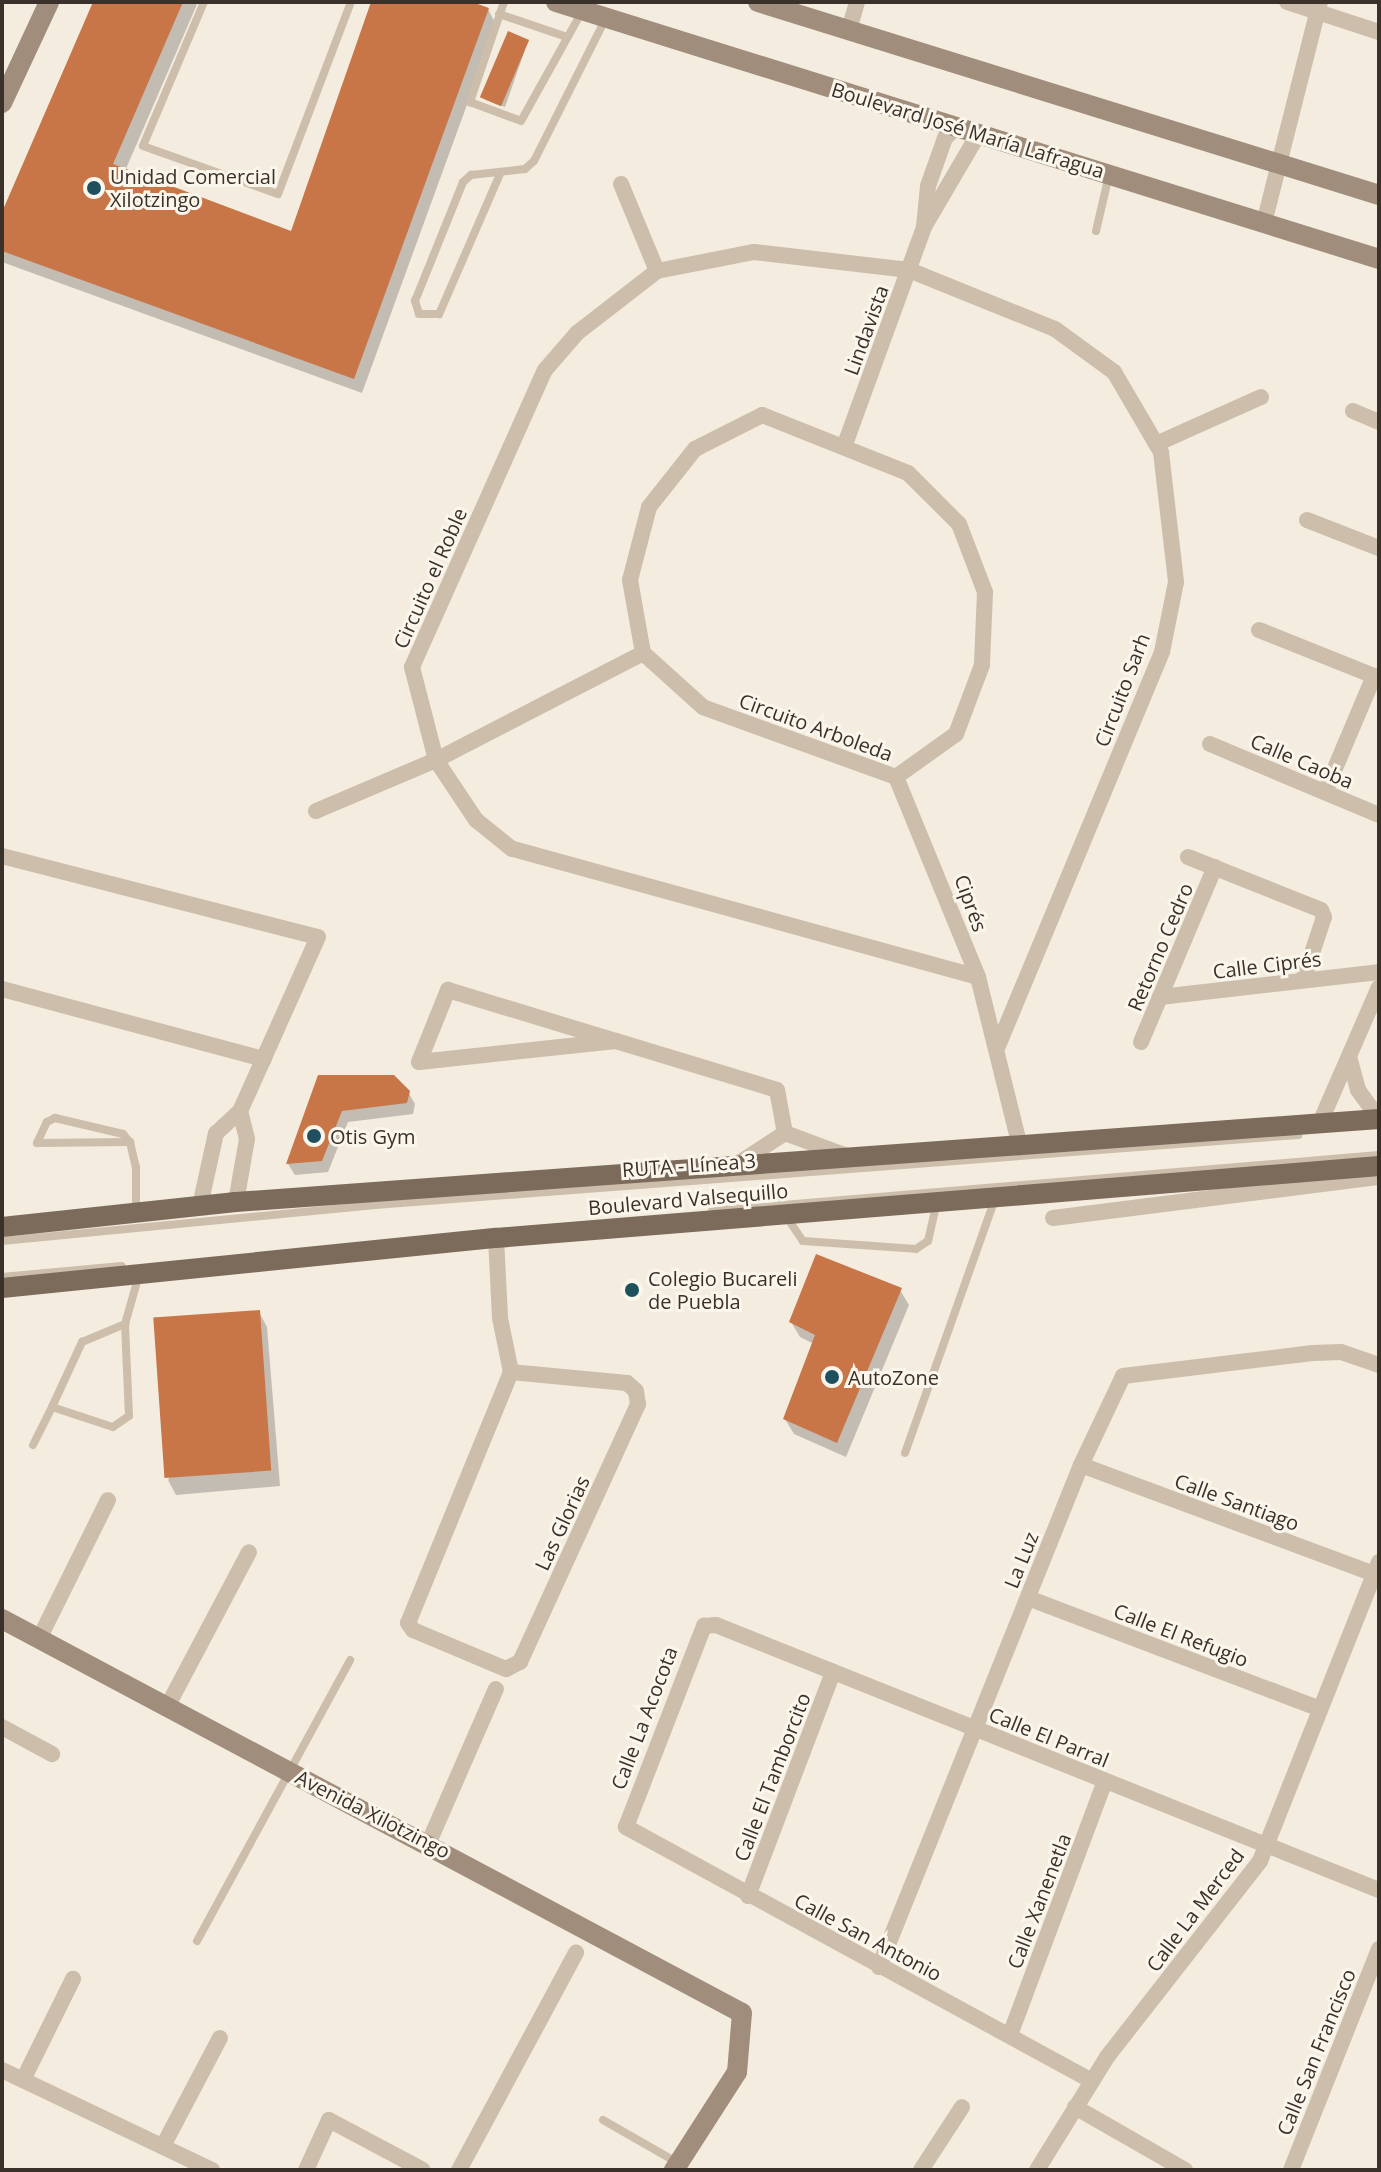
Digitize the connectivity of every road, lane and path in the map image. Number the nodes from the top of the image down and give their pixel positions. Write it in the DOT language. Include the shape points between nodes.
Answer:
graph roads {
  1 [pos="49,2"];
  2 [pos="204,2"];
  3 [pos="351,2"];
  4 [pos="504,2"];
  5 [pos="556,2"];
  6 [pos="758,2"];
  7 [pos="857,2"];
  8 [pos="1287,2"];
  9 [pos="1319,7"];
  10 [pos="583,10"];
  11 [pos="499,14"];
  12 [pos="606,17"];
  13 [pos="849,30"];
  14 [pos="1379,32"];
  15 [pos="564,36"];
  16 [pos="2,103"];
  17 [pos="957,126"];
  18 [pos="979,133"];
  19 [pos="1279,164"];
  20 [pos="500,174"];
  21 [pos="1109,174"];
  22 [pos="621,184"];
  23 [pos="1379,195"];
  24 [pos="1264,223"];
  25 [pos="924,227"];
  26 [pos="1096,231"];
  27 [pos="1379,259"];
  28 [pos="909,270"];
  29 [pos="657,271"];
  30 [pos="1261,397"];
  31 [pos="1353,411"];
  32 [pos="1379,422"];
  33 [pos="1156,444"];
  34 [pos="844,447"];
  35 [pos="1307,520"];
  36 [pos="1379,548"];
  37 [pos="1259,630"];
  38 [pos="643,653"];
  39 [pos="1376,677"];
  40 [pos="1210,744"];
  41 [pos="436,760"];
  42 [pos="896,777"];
  43 [pos="1325,792"];
  44 [pos="316,811"];
  45 [pos="1379,815"];
  46 [pos="2,856"];
  47 [pos="1188,857"];
  48 [pos="1215,867"];
  49 [pos="1379,972"];
  50 [pos="978,977"];
  51 [pos="1303,980"];
  52 [pos="1379,987"];
  53 [pos="2,989"];
  54 [pos="1160,997"];
  55 [pos="616,1041"];
  56 [pos="1141,1042"];
  57 [pos="998,1046"];
  58 [pos="264,1059"];
  59 [pos="1350,1060"];
  60 [pos="240,1111"];
  61 [pos="1379,1119"];
  62 [pos="1319,1125"];
  63 [pos="1379,1128"];
  64 [pos="785,1133"];
  65 [pos="130,1142"];
  66 [pos="1020,1147"];
  67 [pos="1379,1155"];
  68 [pos="852,1158"];
  69 [pos="1379,1166"];
  70 [pos="729,1169"];
  71 [pos="1379,1177"];
  72 [pos="1250,1184"];
  73 [pos="995,1198"];
  74 [pos="236,1202"];
  75 [pos="936,1203"];
  76 [pos="200,1206"];
  77 [pos="136,1213"];
  78 [pos="786,1215"];
  79 [pos="1053,1218"];
  80 [pos="2,1227"];
  81 [pos="496,1238"];
  82 [pos="2,1241"];
  83 [pos="139,1275"];
  84 [pos="2,1277"];
  85 [pos="2,1288"];
  86 [pos="125,1324"];
  87 [pos="1379,1365"];
  88 [pos="511,1372"];
  89 [pos="52,1407"];
  90 [pos="33,1445"];
  91 [pos="905,1453"];
  92 [pos="1081,1465"];
  93 [pos="108,1500"];
  94 [pos="249,1552"];
  95 [pos="1377,1571"];
  96 [pos="1028,1598"];
  97 [pos="2,1619"];
  98 [pos="704,1626"];
  99 [pos="39,1639"];
  100 [pos="350,1660"];
  101 [pos="833,1672"];
  102 [pos="496,1689"];
  103 [pos="167,1707"];
  104 [pos="1320,1709"];
  105 [pos="2,1727"];
  106 [pos="975,1729"];
  107 [pos="52,1754"];
  108 [pos="289,1771"];
  109 [pos="1105,1781"];
  110 [pos="626,1827"];
  111 [pos="429,1842"];
  112 [pos="1266,1845"];
  113 [pos="1379,1890"];
  114 [pos="748,1896"];
  115 [pos="197,1941"];
  116 [pos="1379,1949"];
  117 [pos="576,1953"];
  118 [pos="879,1967"];
  119 [pos="73,1979"];
  120 [pos="1010,2035"];
  121 [pos="220,2038"];
  122 [pos="2,2070"];
  123 [pos="23,2080"];
  124 [pos="1092,2081"];
  125 [pos="962,2107"];
  126 [pos="1075,2107"];
  127 [pos="603,2120"];
  128 [pos="163,2146"];
  129 [pos="201,2167"];
  130 [pos="676,2167"];
  131 [pos="306,2170"];
  132 [pos="423,2170"];
  133 [pos="459,2170"];
  134 [pos="921,2170"];
  135 [pos="1037,2170"];
  136 [pos="1185,2170"];
  137 [pos="1291,2170"];
  1 -- 16 [label="main road"];
  2 -- 3 [label="lane" via="143,146 278,194"];
  4 -- 11 [label="lane"];
  5 -- 10 [label="main road, Boulevard José María Lafragua"];
  6 -- 13 [label="main road"];
  7 -- 13 [label="street"];
  8 -- 9 [label="street"];
  9 -- 14 [label="street"];
  9 -- 19 [label="street"];
  10 -- 12 [label="main road, Boulevard José María Lafragua"];
  10 -- 15 [label="lane"];
  11 -- 15 [label="lane"];
  11 -- 15 [label="lane" via="470,102 521,121"];
  12 -- 17 [label="main road, Boulevard José María Lafragua"];
  12 -- 20 [label="lane" via="534,161 525,169"];
  13 -- 19 [label="main road"];
  17 -- 18 [label="main road, Boulevard José María Lafragua"];
  17 -- 25 [label="street, Lindavista" via="945,138 928,186"];
  18 -- 21 [label="main road, Boulevard José María Lafragua"];
  18 -- 25 [label="street, Lindavista"];
  19 -- 23 [label="main road"];
  19 -- 24 [label="street"];
  20 -- 20 [label="lane" via="471,175 463,182 415,301 419,314 439,314"];
  21 -- 24 [label="main road, Boulevard José María Lafragua"];
  21 -- 26 [label="lane"];
  22 -- 29 [label="street"];
  24 -- 27 [label="main road, Boulevard José María Lafragua"];
  25 -- 28 [label="street, Lindavista"];
  28 -- 29 [label="street, Circuito el Roble" via="754,252"];
  28 -- 33 [label="street, Circuito Sarh" via="1055,329 1114,372"];
  28 -- 34 [label="street, Lindavista"];
  29 -- 41 [label="street, Circuito el Roble" via="577,333 545,370 412,667"];
  30 -- 33 [label="street"];
  31 -- 32 [label="street"];
  33 -- 57 [label="street, Circuito Sarh" via="1170,511 1176,582 1162,652"];
  34 -- 38 [label="street, Circuito Arboleda" via="762,415 695,449 649,507 630,580"];
  34 -- 42 [label="street, Circuito Arboleda" via="908,473 959,524 985,592 982,665 956,734"];
  35 -- 36 [label="street"];
  37 -- 39 [label="street"];
  38 -- 41 [label="street"];
  38 -- 42 [label="street, Circuito Arboleda" via="703,707"];
  39 -- 43 [label="street"];
  40 -- 43 [label="street, Calle Caoba"];
  41 -- 44 [label="street"];
  41 -- 50 [label="street, Circuito el Roble" via="476,820 512,849"];
  42 -- 50 [label="street, Ciprés"];
  43 -- 45 [label="street, Calle Caoba"];
  46 -- 58 [label="street" via="318,937"];
  47 -- 48 [label="street, Retorno Cedro"];
  48 -- 51 [label="street, Retorno Cedro" via="1321,910 1324,917"];
  48 -- 54 [label="street, Retorno Cedro"];
  49 -- 51 [label="street, Calle Ciprés"];
  50 -- 57 [label="street, Ciprés"];
  51 -- 54 [label="street, Calle Ciprés"];
  52 -- 59 [label="street"];
  53 -- 58 [label="street"];
  54 -- 56 [label="street, Retorno Cedro"];
  55 -- 55 [label="street" via="448,990 419,1062 465,1057"];
  55 -- 64 [label="street" via="777,1090"];
  57 -- 66 [label="street"];
  58 -- 60 [label="street"];
  59 -- 61 [label="street" via="1358,1090"];
  59 -- 62 [label="street" via="1337,1077"];
  60 -- 74 [label="street" via="247,1139"];
  60 -- 76 [label="street" via="216,1133"];
  61 -- 62 [label="main road, Boulevard Valsequillo"];
  62 -- 66 [label="main road, Boulevard Valsequillo"];
  63 -- 82 [label="lane, RUTA - Línea 3" via="375,1205"];
  64 -- 68 [label="street"];
  64 -- 70 [label="street"];
  65 -- 65 [label="lane" via="114,1131 55,1118 47,1122 37,1143"];
  65 -- 77 [label="lane"];
  66 -- 68 [label="main road, Boulevard Valsequillo"];
  67 -- 84 [label="lane" via="944,1189"];
  68 -- 70 [label="main road, Boulevard Valsequillo"];
  69 -- 72 [label="main road, Boulevard Valsequillo"];
  70 -- 74 [label="main road, Boulevard Valsequillo"];
  71 -- 72 [label="street"];
  72 -- 73 [label="main road, Boulevard Valsequillo"];
  72 -- 79 [label="street" via="1172,1206"];
  73 -- 75 [label="main road, Boulevard Valsequillo"];
  73 -- 91 [label="lane"];
  74 -- 76 [label="main road, Boulevard Valsequillo"];
  75 -- 78 [label="main road, Boulevard Valsequillo"];
  75 -- 78 [label="lane" via="928,1241 916,1249 803,1241"];
  76 -- 77 [label="main road, Boulevard Valsequillo"];
  77 -- 80 [label="main road, Boulevard Valsequillo"];
  78 -- 81 [label="main road, Boulevard Valsequillo"];
  81 -- 83 [label="main road, Boulevard Valsequillo"];
  81 -- 88 [label="street" via="500,1318"];
  83 -- 85 [label="main road, Boulevard Valsequillo"];
  83 -- 86 [label="lane"];
  86 -- 89 [label="lane" via="82,1342"];
  86 -- 89 [label="lane" via="129,1416 122,1425 113,1427"];
  87 -- 92 [label="street, La Luz" via="1341,1352 1130,1372 1118,1382"];
  88 -- 88 [label="street, Las Glorias" via="407,1614 413,1630 514,1668 638,1404 636,1391 627,1383"];
  89 -- 90 [label="lane"];
  92 -- 95 [label="street, Calle Santiago"];
  92 -- 96 [label="street, La Luz"];
  93 -- 99 [label="street"];
  94 -- 103 [label="street"];
  95 -- 104 [label="street, Calle La Merced"];
  96 -- 104 [label="street, Calle El Refugio"];
  96 -- 106 [label="street, La Luz"];
  97 -- 99 [label="main road, Avenida Xilotzingo"];
  98 -- 101 [label="street, Calle El Parral" via="716,1625"];
  98 -- 110 [label="street, Calle La Acocota"];
  99 -- 103 [label="main road, Avenida Xilotzingo"];
  100 -- 108 [label="lane"];
  101 -- 106 [label="street, Calle El Parral"];
  101 -- 114 [label="street, Calle El Tamborcito"];
  102 -- 111 [label="street"];
  103 -- 108 [label="main road, Avenida Xilotzingo"];
  104 -- 112 [label="street, Calle La Merced"];
  105 -- 107 [label="street"];
  106 -- 109 [label="street, Calle El Parral"];
  106 -- 118 [label="street, La Luz"];
  108 -- 111 [label="main road, Avenida Xilotzingo"];
  108 -- 115 [label="lane"];
  109 -- 112 [label="street, Calle El Parral"];
  109 -- 120 [label="street, Calle Xanenetla"];
  110 -- 114 [label="street, Calle San Antonio"];
  111 -- 130 [label="main road, Avenida Xilotzingo" via="742,2013 737,2072"];
  112 -- 113 [label="street, Calle El Parral"];
  112 -- 124 [label="street, Calle La Merced" via="1260,1861"];
  114 -- 118 [label="street, Calle San Antonio"];
  116 -- 137 [label="street, Calle San Francisco"];
  117 -- 133 [label="street"];
  118 -- 120 [label="street, Calle San Antonio"];
  119 -- 123 [label="street"];
  120 -- 124 [label="street, Calle San Antonio"];
  121 -- 128 [label="street"];
  122 -- 123 [label="street"];
  123 -- 128 [label="street"];
  124 -- 126 [label="street, Calle La Merced"];
  125 -- 134 [label="street"];
  126 -- 135 [label="street, Calle La Merced"];
  126 -- 136 [label="street"];
  127 -- 130 [label="lane"];
  128 -- 129 [label="street"];
  131 -- 132 [label="street" via="329,2120"];
}
